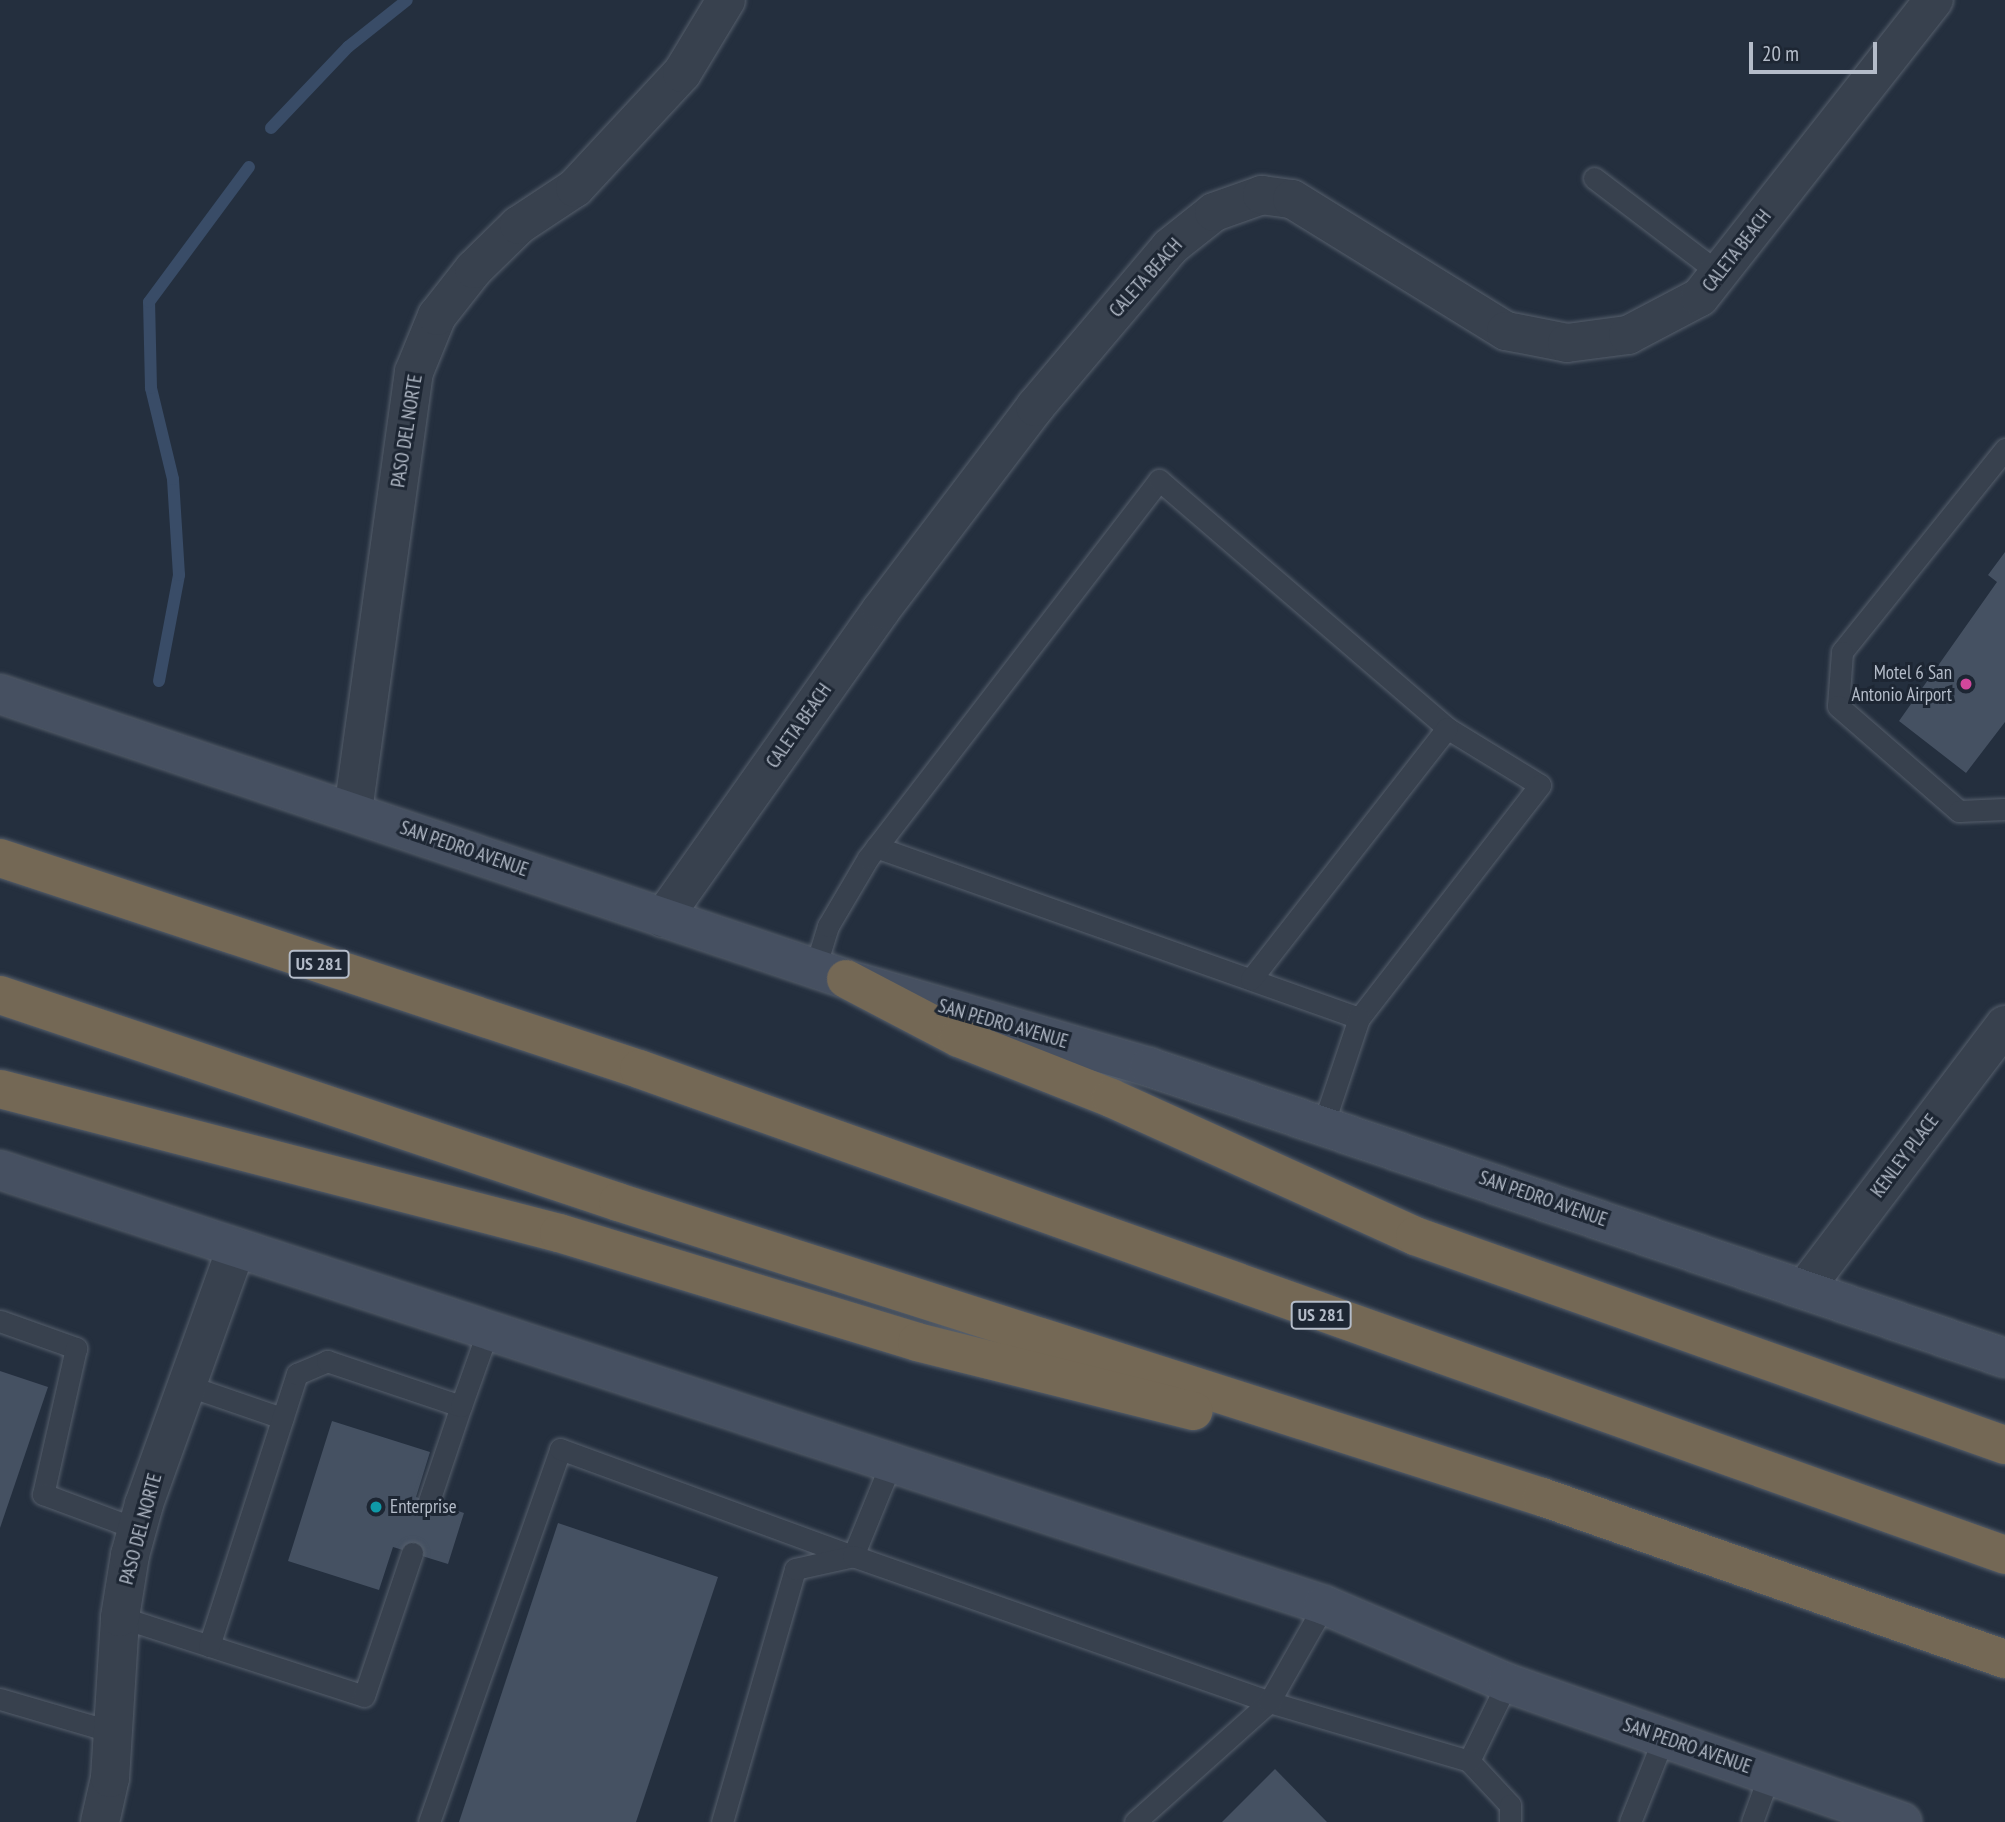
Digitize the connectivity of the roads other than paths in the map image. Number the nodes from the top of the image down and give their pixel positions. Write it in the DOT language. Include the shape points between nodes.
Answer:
graph roads {
  1 [pos="726,0"];
  2 [pos="1934,0"];
  3 [pos="1594,178"];
  4 [pos="1719,273"];
  5 [pos="2005,449"];
  6 [pos="0,694"];
  7 [pos="1447,727"];
  8 [pos="2005,809"];
  9 [pos="353,811"];
  10 [pos="876,847"];
  11 [pos="0,858"];
  12 [pos="663,918"];
  13 [pos="831,973"];
  14 [pos="1251,979"];
  15 [pos="0,995"];
  16 [pos="1359,1018"];
  17 [pos="1999,1044"];
  18 [pos="0,1089"];
  19 [pos="1323,1125"];
  20 [pos="0,1170"];
  21 [pos="236,1248"];
  22 [pos="1805,1287"];
  23 [pos="0,1321"];
  24 [pos="488,1330"];
  25 [pos="2005,1358"];
  26 [pos="186,1385"];
  27 [pos="461,1406"];
  28 [pos="282,1418"];
  29 [pos="2005,1445"];
  30 [pos="891,1462"];
  31 [pos="1542,1497"];
  32 [pos="429,1501"];
  33 [pos="137,1529"];
  34 [pos="412,1553"];
  35 [pos="2005,1555"];
  36 [pos="853,1556"];
  37 [pos="1324,1605"];
  38 [pos="120,1617"];
  39 [pos="209,1646"];
  40 [pos="2005,1659"];
  41 [pos="1507,1683"];
  42 [pos="0,1699"];
  43 [pos="1269,1702"];
  44 [pos="113,1732"];
  45 [pos="1664,1737"];
  46 [pos="1469,1760"];
  47 [pos="1769,1775"];
  48 [pos="100,1822"];
  49 [pos="429,1822"];
  50 [pos="722,1822"];
  51 [pos="1135,1822"];
  52 [pos="1510,1822"];
  53 [pos="1630,1822"];
  54 [pos="1752,1822"];
  55 [pos="1902,1822"];
  1 -- 9 [label="street, PASO DEL NORTE" via="682,73 575,188 519,225 483,260 436,316 414,372"];
  2 -- 4 [label="street, CALETA BEACH"];
  3 -- 4 [label="lane"];
  4 -- 12 [label="street, CALETA BEACH" via="1700,297 1628,335 1567,343 1506,331 1292,198 1262,194 1214,212 1170,247 1035,407 881,610"];
  5 -- 8 [label="lane" via="1842,652 1838,706 1959,811"];
  6 -- 9 [label="main road, SAN PEDRO AVENUE"];
  7 -- 10 [label="lane" via="1159,480"];
  7 -- 14 [label="lane"];
  7 -- 16 [label="lane" via="1539,785"];
  9 -- 12 [label="main road, SAN PEDRO AVENUE"];
  10 -- 13 [label="lane" via="828,926"];
  10 -- 14 [label="lane"];
  11 -- 35 [label="highway, US 281" via="639,1069 1547,1396"];
  12 -- 13 [label="main road, SAN PEDRO AVENUE"];
  13 -- 19 [label="main road, SAN PEDRO AVENUE" via="1149,1066"];
  13 -- 29 [label="highway" via="959,1038 1111,1098 1415,1236"];
  14 -- 16 [label="lane"];
  15 -- 31 [label="highway" via="618,1202"];
  16 -- 19 [label="lane"];
  17 -- 22 [label="street, KENLEY PLACE"];
  18 -- 31 [label="highway" via="559,1233 917,1342"];
  19 -- 22 [label="main road, SAN PEDRO AVENUE"];
  20 -- 21 [label="main road, SAN PEDRO AVENUE"];
  21 -- 24 [label="main road, SAN PEDRO AVENUE"];
  21 -- 26 [label="street, PASO DEL NORTE"];
  22 -- 25 [label="main road, SAN PEDRO AVENUE"];
  23 -- 33 [label="lane" via="76,1348 43,1494"];
  24 -- 27 [label="lane"];
  24 -- 30 [label="main road, SAN PEDRO AVENUE"];
  26 -- 28 [label="lane"];
  26 -- 33 [label="street, PASO DEL NORTE"];
  27 -- 28 [label="lane" via="327,1361 297,1374"];
  27 -- 32 [label="lane"];
  28 -- 39 [label="lane"];
  30 -- 36 [label="lane"];
  30 -- 37 [label="main road, SAN PEDRO AVENUE"];
  31 -- 40 [label="highway"];
  33 -- 38 [label="street, PASO DEL NORTE"];
  34 -- 39 [label="lane" via="364,1696"];
  36 -- 43 [label="lane"];
  36 -- 49 [label="lane" via="560,1449"];
  36 -- 50 [label="lane" via="796,1569"];
  37 -- 41 [label="main road, SAN PEDRO AVENUE"];
  37 -- 43 [label="lane"];
  38 -- 39 [label="lane"];
  38 -- 44 [label="street, PASO DEL NORTE"];
  41 -- 45 [label="main road, SAN PEDRO AVENUE"];
  41 -- 46 [label="lane"];
  42 -- 44 [label="lane"];
  43 -- 46 [label="lane"];
  43 -- 51 [label="lane"];
  44 -- 48 [label="street, PASO DEL NORTE"];
  45 -- 47 [label="main road, SAN PEDRO AVENUE"];
  45 -- 53 [label="lane"];
  46 -- 52 [label="lane" via="1510,1805"];
  47 -- 54 [label="lane"];
  47 -- 55 [label="main road, SAN PEDRO AVENUE"];
}
